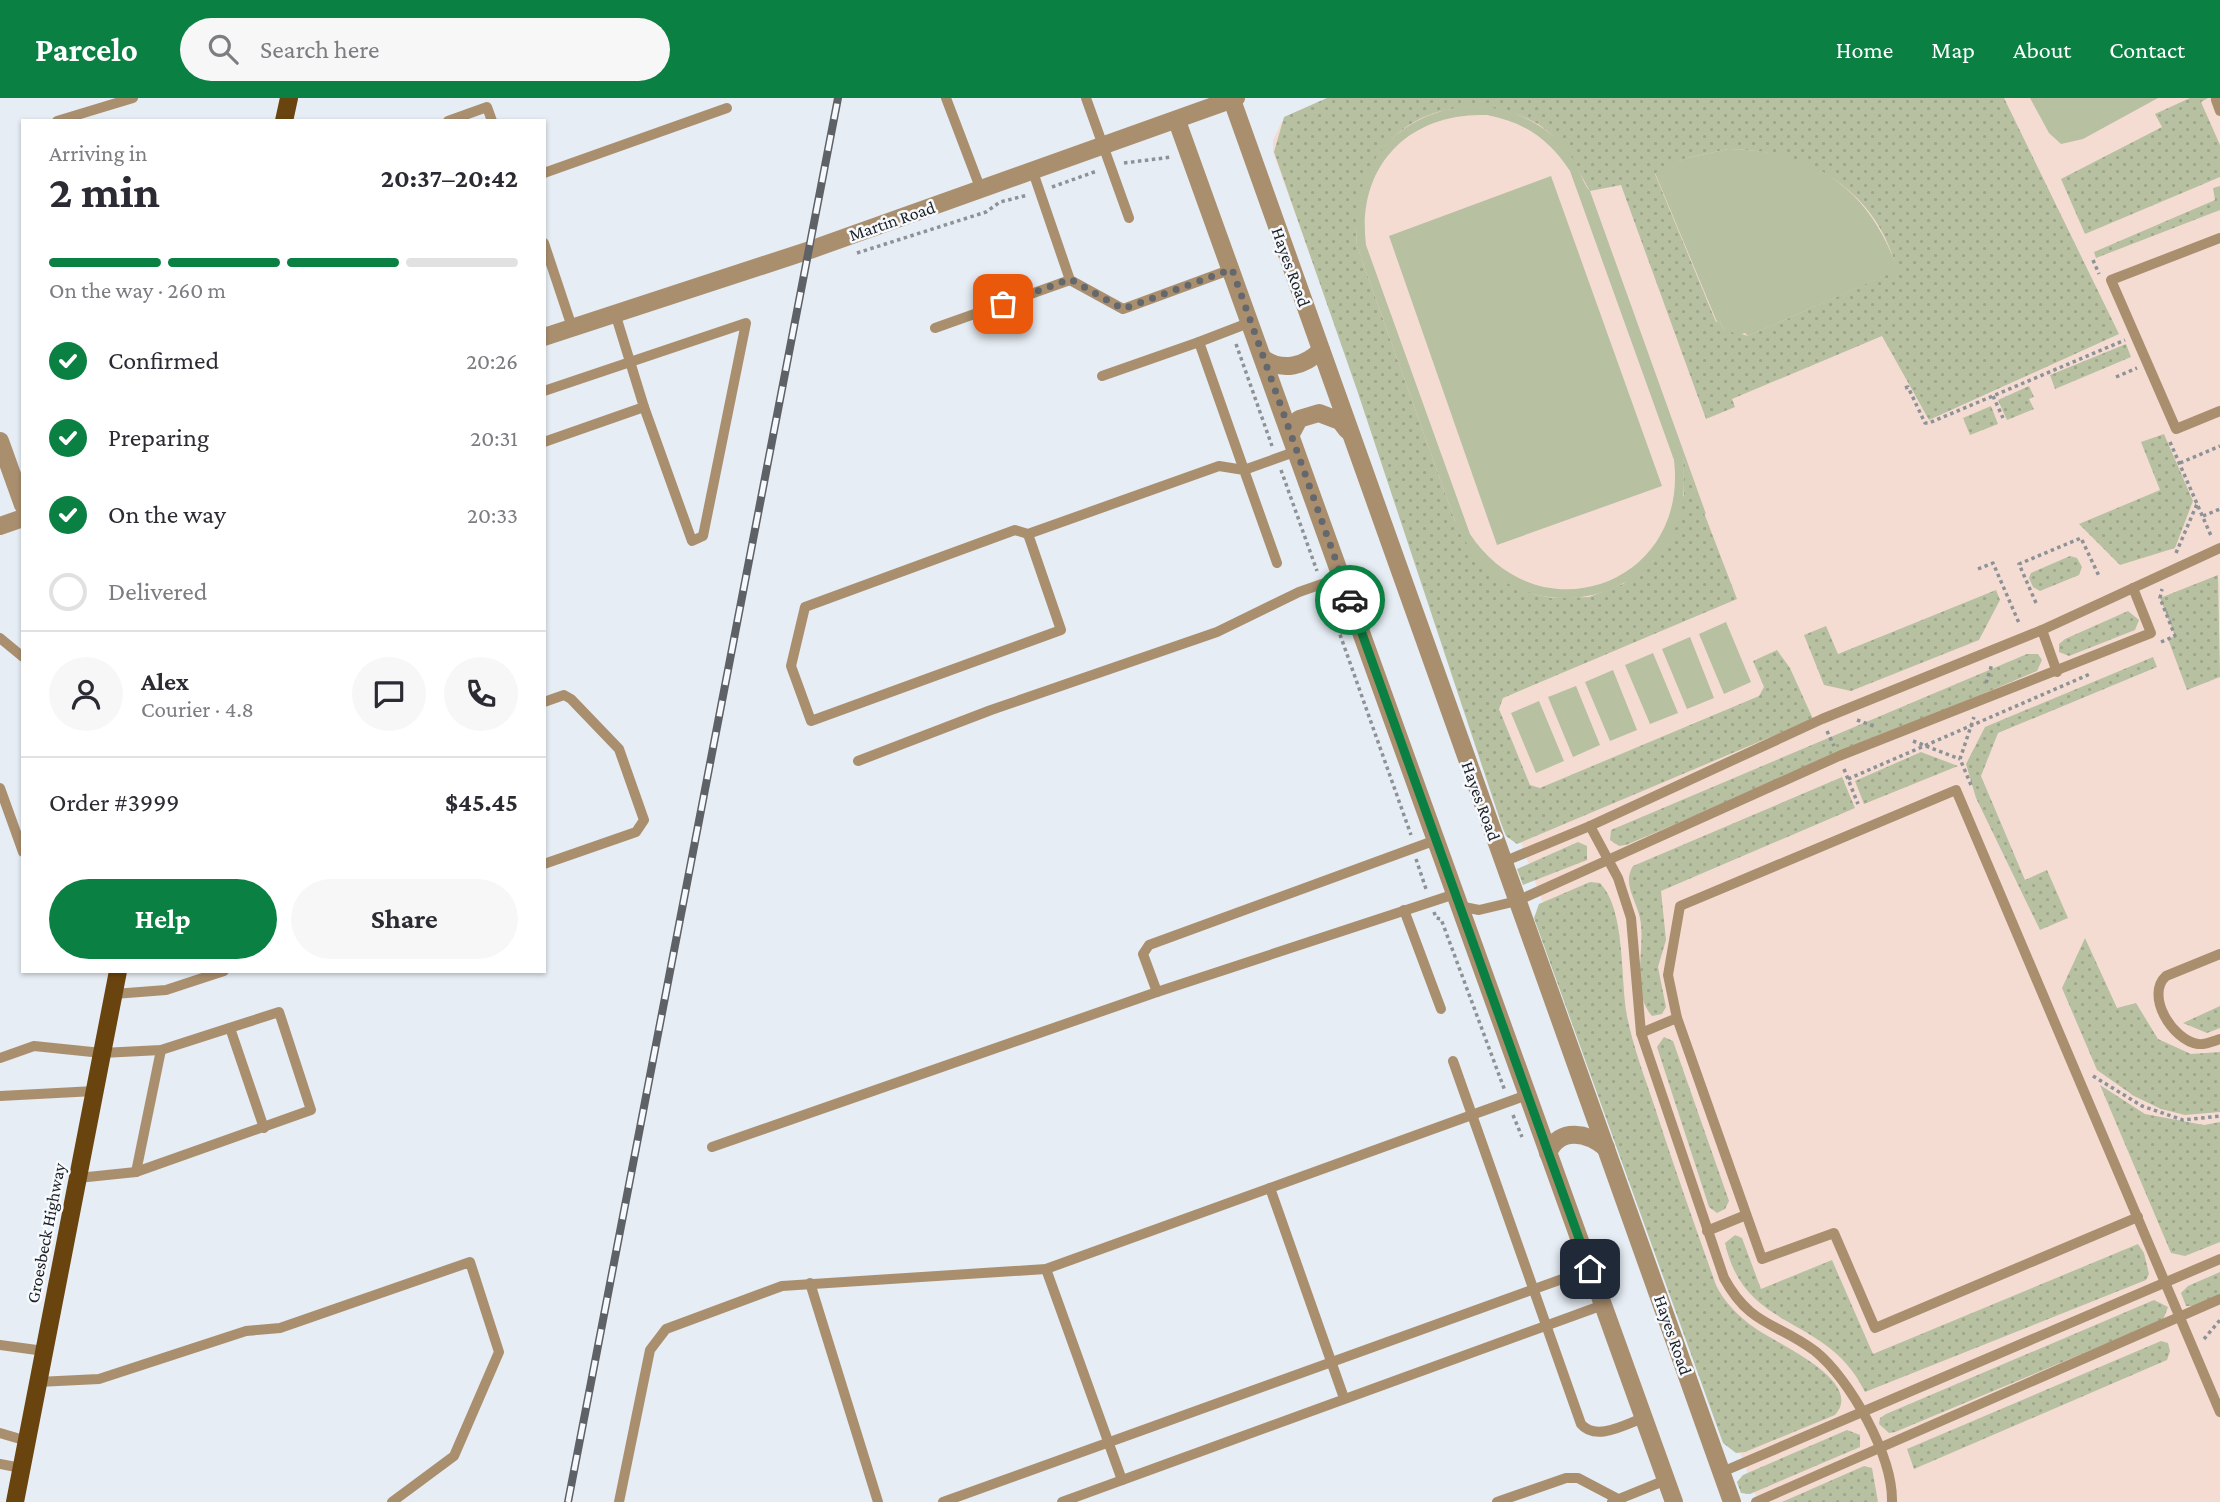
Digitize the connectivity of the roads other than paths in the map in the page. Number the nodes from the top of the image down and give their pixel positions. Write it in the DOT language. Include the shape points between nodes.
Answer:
graph roads {
  1 [pos="133,98"];
  2 [pos="289,98"];
  3 [pos="946,98"];
  4 [pos="1086,98"];
  5 [pos="2220,98"];
  6 [pos="1234,99"];
  7 [pos="727,108"];
  8 [pos="2220,111"];
  9 [pos="64,119"];
  10 [pos="284,119"];
  11 [pos="454,119"];
  12 [pos="491,119"];
  13 [pos="1177,121"];
  14 [pos="1104,147"];
  15 [pos="546,172"];
  16 [pos="1033,172"];
  17 [pos="981,190"];
  18 [pos="1129,218"];
  19 [pos="2220,238"];
  20 [pos="546,249"];
  21 [pos="1232,269"];
  22 [pos="1070,279"];
  23 [pos="615,313"];
  24 [pos="1251,322"];
  25 [pos="572,327"];
  26 [pos="935,328"];
  27 [pos="546,336"];
  28 [pos="1199,342"];
  29 [pos="1321,350"];
  30 [pos="1264,359"];
  31 [pos="630,362"];
  32 [pos="1102,376"];
  33 [pos="546,390"];
  34 [pos="644,407"];
  35 [pos="2220,411"];
  36 [pos="1291,434"];
  37 [pos="0,440"];
  38 [pos="546,441"];
  39 [pos="1354,442"];
  40 [pos="1297,451"];
  41 [pos="1244,470"];
  42 [pos="21,499"];
  43 [pos="21,519"];
  44 [pos="0,526"];
  45 [pos="1028,534"];
  46 [pos="2220,548"];
  47 [pos="1277,563"];
  48 [pos="1342,577"];
  49 [pos="2133,588"];
  50 [pos="2042,629"];
  51 [pos="0,638"];
  52 [pos="21,655"];
  53 [pos="2057,672"];
  54 [pos="546,701"];
  55 [pos="858,761"];
  56 [pos="0,788"];
  57 [pos="1590,826"];
  58 [pos="1436,840"];
  59 [pos="21,846"];
  60 [pos="1607,861"];
  61 [pos="1503,862"];
  62 [pos="546,863"];
  63 [pos="1457,900"];
  64 [pos="1517,901"];
  65 [pos="1404,910"];
  66 [pos="2220,954"];
  67 [pos="118,973"];
  68 [pos="218,973"];
  69 [pos="1157,992"];
  70 [pos="114,994"];
  71 [pos="1441,1009"];
  72 [pos="1677,1018"];
  73 [pos="230,1028"];
  74 [pos="1642,1033"];
  75 [pos="2220,1039"];
  76 [pos="161,1050"];
  77 [pos="102,1053"];
  78 [pos="0,1058"];
  79 [pos="1453,1061"];
  80 [pos="95,1091"];
  81 [pos="1527,1095"];
  82 [pos="0,1096"];
  83 [pos="1472,1115"];
  84 [pos="264,1128"];
  85 [pos="712,1147"];
  86 [pos="1606,1148"];
  87 [pos="1548,1153"];
  88 [pos="136,1172"];
  89 [pos="78,1178"];
  90 [pos="1270,1188"];
  91 [pos="1746,1215"];
  92 [pos="2138,1217"];
  93 [pos="1707,1231"];
  94 [pos="2220,1259"];
  95 [pos="1045,1269"];
  96 [pos="1590,1269"];
  97 [pos="810,1283"];
  98 [pos="2165,1284"];
  99 [pos="1536,1289"];
  100 [pos="2220,1299"];
  101 [pos="1603,1305"];
  102 [pos="2179,1317"];
  103 [pos="1549,1325"];
  104 [pos="0,1345"];
  105 [pos="44,1351"];
  106 [pos="1331,1362"];
  107 [pos="38,1382"];
  108 [pos="1343,1398"];
  109 [pos="2220,1412"];
  110 [pos="1862,1413"];
  111 [pos="1643,1418"];
  112 [pos="0,1433"];
  113 [pos="27,1441"];
  114 [pos="1108,1442"];
  115 [pos="1879,1448"];
  116 [pos="0,1464"];
  117 [pos="22,1468"];
  118 [pos="1721,1472"];
  119 [pos="1122,1480"];
  120 [pos="1666,1480"];
  121 [pos="1614,1500"];
  122 [pos="15,1502"];
  123 [pos="392,1502"];
  124 [pos="619,1502"];
  125 [pos="878,1502"];
  126 [pos="943,1502"];
  127 [pos="1062,1502"];
  128 [pos="1497,1502"];
  129 [pos="1674,1502"];
  130 [pos="1732,1502"];
  131 [pos="1756,1502"];
  132 [pos="1892,1502"];
  1 -- 9 [label="lane"];
  2 -- 10 [label="main road"];
  3 -- 17 [label="lane"];
  4 -- 14 [label="lane"];
  5 -- 8 [label="lane" via="2216,100"];
  6 -- 13 [label="street, Martin Road"];
  6 -- 29 [label="street, Hayes Road"];
  7 -- 15 [label="lane"];
  11 -- 12 [label="lane" via="487,107"];
  13 -- 14 [label="street, Martin Road"];
  13 -- 21 [label="street"];
  14 -- 16 [label="street, Martin Road"];
  14 -- 18 [label="lane"];
  16 -- 17 [label="street, Martin Road"];
  16 -- 22 [label="lane"];
  17 -- 23 [label="street, Martin Road"];
  19 -- 35 [label="lane" via="2111,280 2176,429"];
  20 -- 25 [label="lane"];
  21 -- 22 [label="lane" via="1123,309"];
  21 -- 24 [label="street"];
  22 -- 26 [label="lane"];
  23 -- 25 [label="street, Martin Road"];
  23 -- 31 [label="lane"];
  24 -- 28 [label="lane"];
  24 -- 30 [label="street"];
  25 -- 27 [label="street, Martin Road"];
  28 -- 32 [label="lane"];
  28 -- 41 [label="lane"];
  29 -- 30 [label="street" via="1295,366"];
  29 -- 39 [label="street, Hayes Road"];
  30 -- 36 [label="street"];
  31 -- 33 [label="lane"];
  31 -- 34 [label="lane"];
  31 -- 34 [label="lane" via="746,323 703,536 692,541"];
  34 -- 38 [label="lane"];
  36 -- 39 [label="street" via="1300,419 1319,413 1340,421"];
  36 -- 40 [label="street"];
  37 -- 42 [label="street"];
  39 -- 61 [label="street, Hayes Road"];
  40 -- 41 [label="lane"];
  40 -- 48 [label="street"];
  41 -- 45 [label="lane" via="1219,466"];
  41 -- 47 [label="lane"];
  43 -- 44 [label="street"];
  45 -- 45 [label="lane" via="1015,530 805,607 791,666 811,721 1061,630"];
  46 -- 49 [label="lane"];
  48 -- 55 [label="lane" via="1217,632"];
  48 -- 58 [label="street"];
  49 -- 50 [label="lane"];
  49 -- 53 [label="lane" via="2151,634"];
  50 -- 53 [label="lane"];
  50 -- 57 [label="lane" via="1822,719"];
  51 -- 52 [label="lane"];
  53 -- 60 [label="lane" via="1839,755"];
  54 -- 62 [label="lane" via="564,695 571,699 619,749 644,820 636,832"];
  56 -- 59 [label="lane"];
  57 -- 60 [label="lane"];
  57 -- 61 [label="lane"];
  58 -- 63 [label="street"];
  58 -- 69 [label="lane" via="1149,945 1143,954"];
  60 -- 64 [label="lane"];
  60 -- 74 [label="lane" via="1618,878 1631,918"];
  61 -- 64 [label="street, Hayes Road"];
  63 -- 64 [label="lane" via="1479,910"];
  63 -- 65 [label="lane"];
  63 -- 81 [label="street"];
  64 -- 86 [label="street, Hayes Road"];
  65 -- 69 [label="lane"];
  65 -- 71 [label="lane"];
  66 -- 75 [label="lane" via="2166,976 2158,990 2168,1023 2177,1033 2198,1044"];
  67 -- 70 [label="main road, Groesbeck Highway"];
  68 -- 70 [label="lane" via="166,990"];
  69 -- 85 [label="lane"];
  70 -- 77 [label="main road, Groesbeck Highway"];
  72 -- 74 [label="lane"];
  72 -- 91 [label="lane"];
  72 -- 92 [label="lane" via="1668,975 1680,906 1956,790"];
  73 -- 76 [label="lane"];
  73 -- 84 [label="lane"];
  73 -- 84 [label="lane" via="279,1012 311,1111"];
  74 -- 93 [label="lane"];
  76 -- 77 [label="lane"];
  76 -- 88 [label="lane"];
  77 -- 78 [label="lane" via="34,1046"];
  77 -- 80 [label="main road, Groesbeck Highway"];
  79 -- 83 [label="lane"];
  80 -- 82 [label="lane"];
  80 -- 89 [label="main road, Groesbeck Highway"];
  81 -- 83 [label="lane"];
  81 -- 87 [label="street"];
  83 -- 90 [label="lane"];
  83 -- 99 [label="lane"];
  84 -- 88 [label="lane"];
  86 -- 87 [label="street" via="1595,1139 1572,1134 1556,1141"];
  86 -- 118 [label="street, Hayes Road"];
  87 -- 96 [label="street"];
  88 -- 89 [label="lane"];
  89 -- 105 [label="main road, Groesbeck Highway"];
  90 -- 95 [label="lane"];
  90 -- 106 [label="lane"];
  91 -- 92 [label="lane" via="1762,1259 1834,1233 1875,1328"];
  91 -- 93 [label="lane"];
  92 -- 98 [label="lane"];
  93 -- 110 [label="lane" via="1736,1301 1830,1364"];
  94 -- 98 [label="lane"];
  95 -- 97 [label="lane"];
  95 -- 114 [label="lane"];
  96 -- 99 [label="lane"];
  96 -- 101 [label="street"];
  97 -- 124 [label="lane" via="782,1286 666,1329 650,1350"];
  97 -- 125 [label="lane"];
  98 -- 102 [label="lane"];
  98 -- 110 [label="lane"];
  99 -- 103 [label="lane"];
  99 -- 106 [label="lane"];
  100 -- 102 [label="lane"];
  101 -- 103 [label="lane"];
  101 -- 111 [label="street"];
  102 -- 109 [label="lane"];
  102 -- 115 [label="lane"];
  103 -- 108 [label="lane"];
  103 -- 111 [label="lane" via="1585,1429 1609,1430"];
  104 -- 105 [label="lane"];
  105 -- 107 [label="main road, Groesbeck Highway"];
  106 -- 108 [label="lane"];
  106 -- 114 [label="lane"];
  107 -- 113 [label="main road, Groesbeck Highway"];
  107 -- 123 [label="lane" via="99,1379 246,1331 280,1328 470,1262 499,1352 454,1456"];
  108 -- 119 [label="lane"];
  110 -- 115 [label="lane"];
  110 -- 118 [label="lane"];
  111 -- 120 [label="street"];
  112 -- 113 [label="lane"];
  113 -- 117 [label="main road, Groesbeck Highway"];
  114 -- 119 [label="lane"];
  114 -- 126 [label="lane"];
  115 -- 131 [label="lane"];
  115 -- 132 [label="lane"];
  116 -- 117 [label="lane"];
  117 -- 122 [label="main road, Groesbeck Highway"];
  118 -- 130 [label="street, Hayes Road"];
  119 -- 127 [label="lane"];
  120 -- 121 [label="lane"];
  120 -- 129 [label="street"];
  121 -- 128 [label="lane" via="1578,1478 1566,1478"];
}
